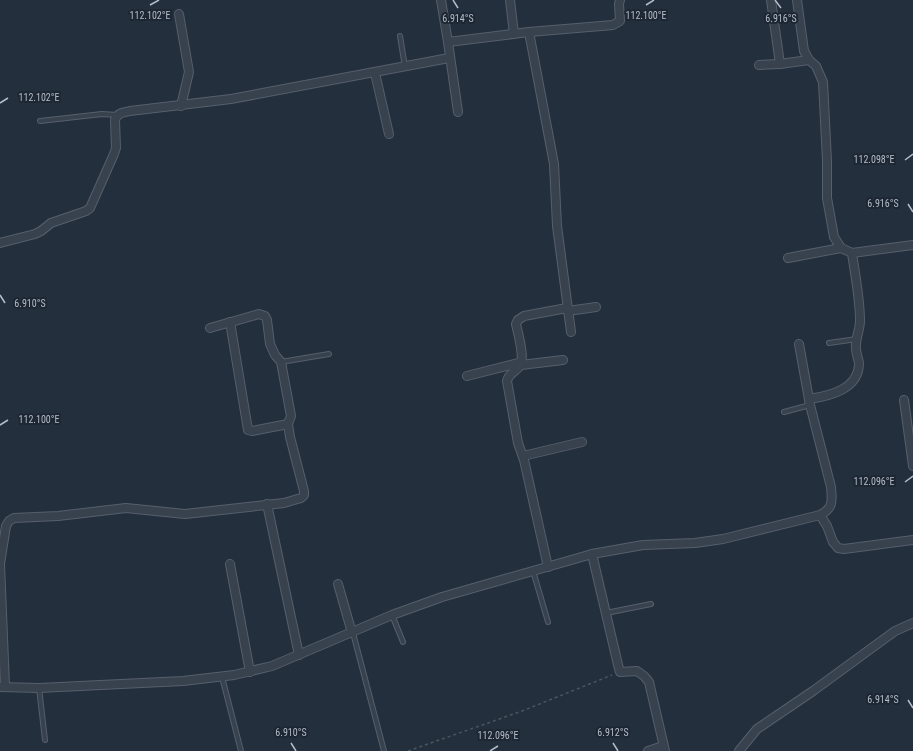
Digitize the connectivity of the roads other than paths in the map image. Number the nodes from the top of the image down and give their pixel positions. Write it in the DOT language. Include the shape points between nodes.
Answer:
graph roads {
  1 [pos="440,0"];
  2 [pos="510,0"];
  3 [pos="620,0"];
  4 [pos="771,0"];
  5 [pos="797,0"];
  6 [pos="179,14"];
  7 [pos="529,32"];
  8 [pos="514,34"];
  9 [pos="400,36"];
  10 [pos="448,42"];
  11 [pos="450,58"];
  12 [pos="809,60"];
  13 [pos="780,64"];
  14 [pos="759,65"];
  15 [pos="405,67"];
  16 [pos="375,72"];
  17 [pos="181,106"];
  18 [pos="458,112"];
  19 [pos="117,115"];
  20 [pos="40,121"];
  21 [pos="389,134"];
  22 [pos="0,243"];
  23 [pos="913,245"];
  24 [pos="841,248"];
  25 [pos="852,253"];
  26 [pos="788,258"];
  27 [pos="596,307"];
  28 [pos="568,310"];
  29 [pos="230,322"];
  30 [pos="210,328"];
  31 [pos="571,332"];
  32 [pos="857,339"];
  33 [pos="829,343"];
  34 [pos="799,344"];
  35 [pos="329,354"];
  36 [pos="564,360"];
  37 [pos="281,362"];
  38 [pos="522,363"];
  39 [pos="467,376"];
  40 [pos="904,400"];
  41 [pos="810,402"];
  42 [pos="784,412"];
  43 [pos="288,424"];
  44 [pos="582,442"];
  45 [pos="523,456"];
  46 [pos="913,466"];
  47 [pos="267,504"];
  48 [pos="820,515"];
  49 [pos="913,540"];
  50 [pos="592,554"];
  51 [pos="230,564"];
  52 [pos="548,567"];
  53 [pos="533,571"];
  54 [pos="338,584"];
  55 [pos="651,604"];
  56 [pos="606,613"];
  57 [pos="392,615"];
  58 [pos="548,622"];
  59 [pos="913,623"];
  60 [pos="352,633"];
  61 [pos="403,642"];
  62 [pos="299,655"];
  63 [pos="250,672"];
  64 [pos="222,677"];
  65 [pos="2,687"];
  66 [pos="39,688"];
  67 [pos="45,740"];
  68 [pos="664,749"];
  69 [pos="241,751"];
  70 [pos="384,751"];
  71 [pos="648,751"];
  72 [pos="739,751"];
  1 -- 10 [label="street"];
  2 -- 8 [label="street"];
  3 -- 7 [label="street" via="621,17 618,23"];
  4 -- 13 [label="street"];
  5 -- 12 [label="street" via="804,51"];
  6 -- 17 [label="street" via="189,72"];
  7 -- 8 [label="street"];
  7 -- 28 [label="street" via="554,164 557,226"];
  8 -- 10 [label="street"];
  9 -- 15 [label="lane"];
  10 -- 11 [label="street"];
  11 -- 15 [label="street"];
  11 -- 18 [label="street"];
  12 -- 13 [label="street"];
  12 -- 24 [label="street" via="816,66 823,82 827,198 834,237"];
  13 -- 14 [label="street"];
  15 -- 16 [label="street"];
  16 -- 17 [label="street"];
  16 -- 21 [label="street"];
  17 -- 19 [label="street" via="130,111"];
  19 -- 20 [label="lane" via="102,114"];
  19 -- 22 [label="street" via="116,148 90,208 51,223 35,234"];
  23 -- 25 [label="street"];
  24 -- 25 [label="street"];
  24 -- 26 [label="street"];
  25 -- 32 [label="street" via="860,322"];
  27 -- 28 [label="street"];
  28 -- 31 [label="street"];
  28 -- 38 [label="street" via="524,316 518,320 516,324"];
  29 -- 30 [label="street"];
  29 -- 37 [label="street" via="259,314 265,316 270,344"];
  29 -- 43 [label="street" via="248,430"];
  32 -- 33 [label="lane"];
  32 -- 41 [label="street" via="859,364 857,375 849,386"];
  34 -- 41 [label="street"];
  35 -- 37 [label="lane"];
  36 -- 38 [label="street"];
  37 -- 43 [label="street" via="291,416"];
  38 -- 39 [label="street"];
  38 -- 45 [label="street" via="511,373 507,381 518,443"];
  40 -- 46 [label="street"];
  41 -- 42 [label="lane"];
  41 -- 48 [label="street" via="832,501 826,512"];
  43 -- 47 [label="street" via="304,495 290,501"];
  44 -- 45 [label="street"];
  45 -- 52 [label="street"];
  47 -- 62 [label="street"];
  47 -- 65 [label="street" via="185,514 126,508 14,518 9,521 0,564"];
  48 -- 49 [label="street" via="838,548"];
  48 -- 50 [label="street" via="723,539 643,545"];
  50 -- 52 [label="street"];
  50 -- 56 [label="street"];
  51 -- 63 [label="street"];
  52 -- 53 [label="street"];
  53 -- 57 [label="street" via="442,597"];
  53 -- 58 [label="lane"];
  54 -- 60 [label="street"];
  55 -- 56 [label="lane"];
  56 -- 68 [label="street" via="620,672 637,671 649,682"];
  57 -- 60 [label="street"];
  57 -- 61 [label="lane"];
  59 -- 72 [label="street" via="895,631 757,729"];
  60 -- 62 [label="street"];
  60 -- 70 [label="lane"];
  62 -- 63 [label="street"];
  63 -- 64 [label="street"];
  64 -- 66 [label="street"];
  64 -- 69 [label="lane"];
  65 -- 66 [label="street"];
  66 -- 67 [label="lane"];
  68 -- 71 [label="street"];
}
